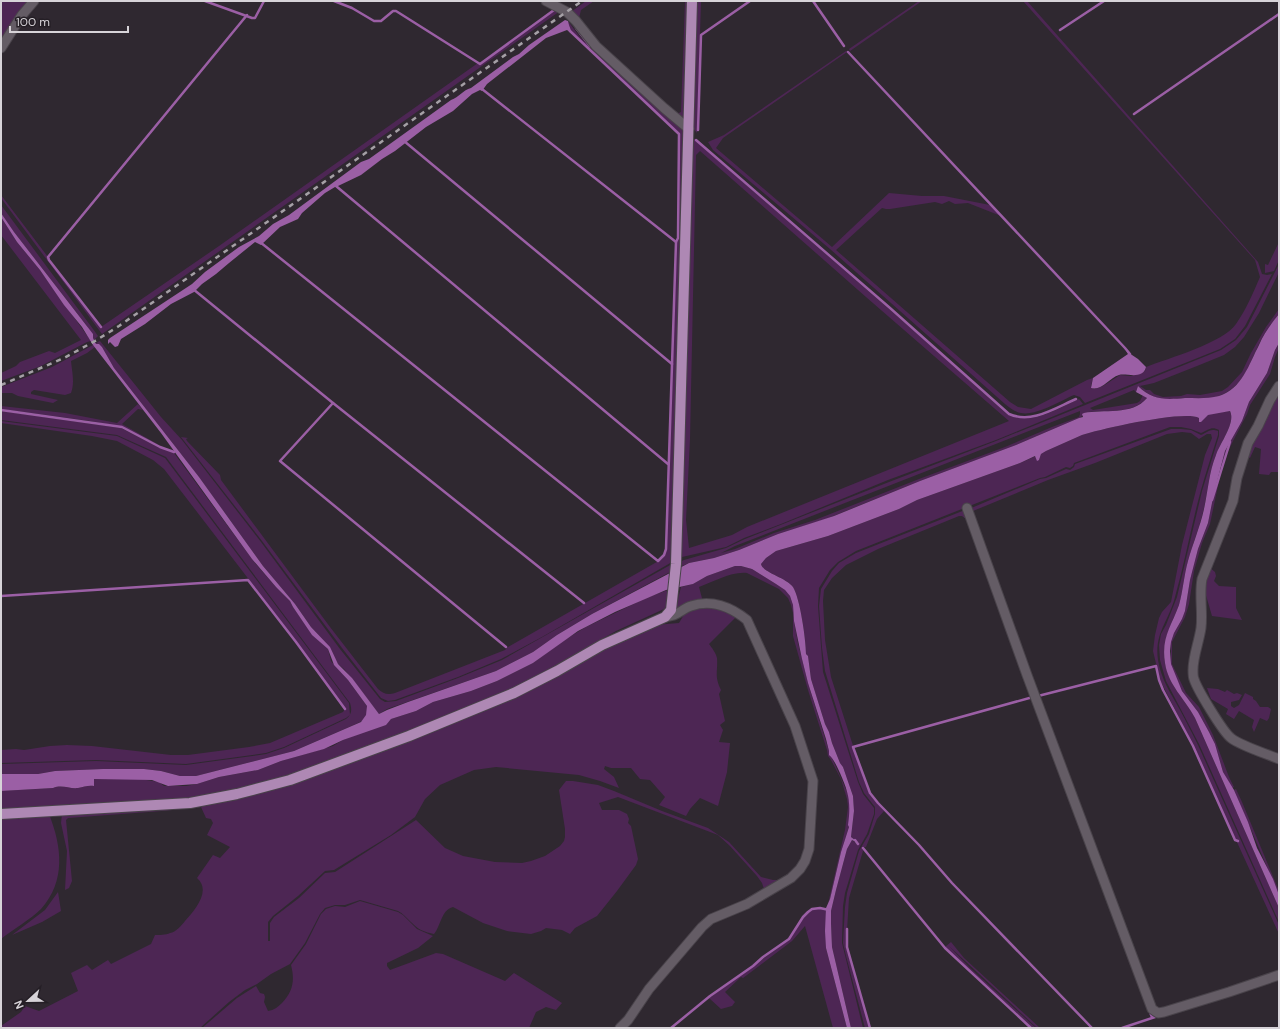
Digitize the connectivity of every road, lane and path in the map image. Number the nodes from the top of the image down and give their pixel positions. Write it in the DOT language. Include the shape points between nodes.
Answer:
graph roads {
  1 [pos="34,1"];
  2 [pos="546,1"];
  3 [pos="692,1"];
  4 [pos="1,48"];
  5 [pos="689,128"];
  6 [pos="1279,386"];
  7 [pos="967,508"];
  8 [pos="665,617"];
  9 [pos="1279,759"];
  10 [pos="1,814"];
  11 [pos="1279,975"];
  12 [pos="620,1028"];
  1 -- 4 [label="street"];
  2 -- 5 [label="street" via="567,12 596,46"];
  3 -- 5 [label="main road"];
  5 -- 8 [label="main road" via="676,564 671,610"];
  6 -- 9 [label="street" via="1248,443 1233,501 1202,579 1201,628 1193,669 1198,688 1227,734 1239,743"];
  7 -- 11 [label="street" via="1152,1009 1158,1013 1164,1012"];
  8 -- 10 [label="main road" via="602,645 557,672 514,693 409,736 290,780 237,794 190,802"];
  8 -- 12 [label="street" via="675,615 692,605 713,604 731,609 747,620 807,758 813,781 809,849 805,861 791,878 747,904 711,919 702,927 649,989"];
}
